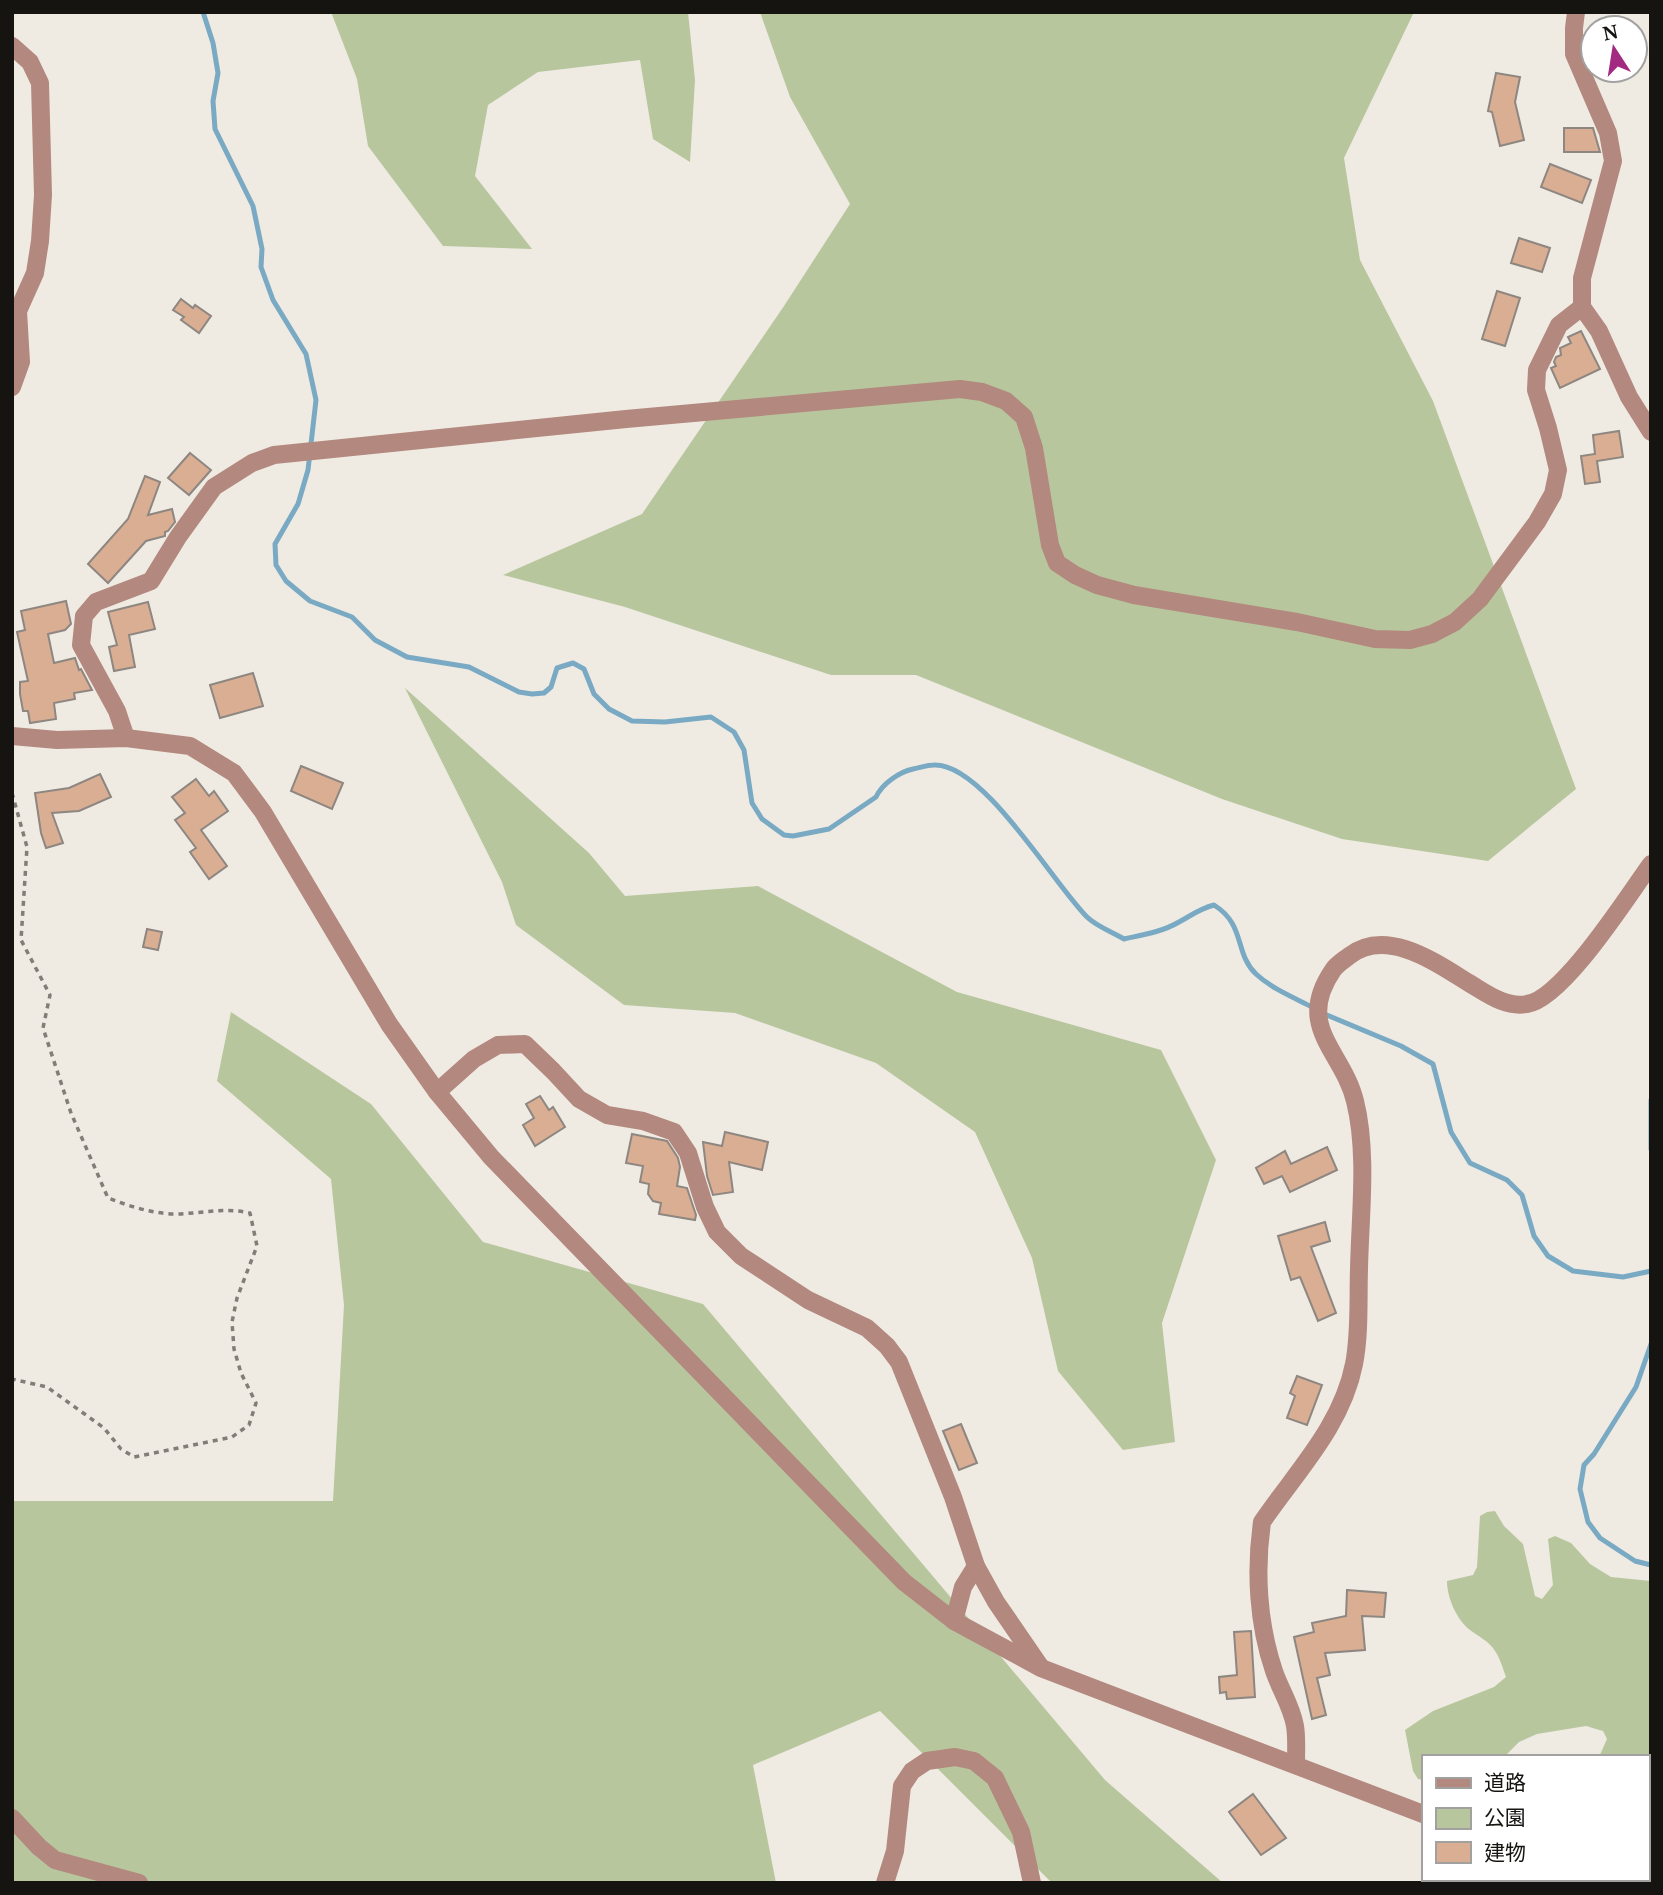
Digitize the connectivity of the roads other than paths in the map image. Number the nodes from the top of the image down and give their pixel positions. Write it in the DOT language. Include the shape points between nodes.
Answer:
graph roads {
  1 [pos="1576,12"];
  2 [pos="12,46"];
  3 [pos="1582,307"];
  4 [pos="12,387"];
  5 [pos="1651,432"];
  6 [pos="12,736"];
  7 [pos="126,737"];
  8 [pos="1651,864"];
  9 [pos="437,1092"];
  10 [pos="976,1566"];
  11 [pos="954,1621"];
  12 [pos="1041,1668"];
  13 [pos="1296,1764"];
  14 [pos="1422,1814"];
  15 [pos="12,1818"];
  16 [pos="139,1883"];
  17 [pos="886,1883"];
  18 [pos="1032,1883"];
  1 -- 3 [label="street" via="1574,54 1608,133 1613,161 1583,278"];
  2 -- 4 [label="street" via="30,62 40,83 43,195 34,272 18,311 21,362"];
  3 -- 5 [label="street"];
  3 -- 7 [label="street" via="1559,325 1537,370 1536,390 1558,470 1553,494 1480,599 1455,622 1432,634 1410,640 1375,639 1134,595 1075,575 1057,563 1050,545 1034,447 1024,417 1006,401 982,392 933,391 274,455 252,463 214,487 151,581 96,602 84,616 81,645"];
  6 -- 7 [label="street" via="57,740"];
  7 -- 9 [label="street" via="190,746 234,773 263,812 389,1024"];
  8 -- 13 [label="street" via="1564,978 1526,1005 1497,1001 1406,949 1379,943 1357,950 1334,968 1319,1001 1327,1045 1355,1099 1363,1170 1357,1335 1345,1397 1331,1426 1262,1522 1260,1537 1257,1566 1266,1638 1295,1724"];
  9 -- 10 [label="street" via="474,1059 498,1045 525,1044 579,1099 607,1115 674,1132 688,1153 717,1232 741,1256 808,1300 867,1328 899,1362"];
  9 -- 11 [label="street" via="491,1157 834,1512 904,1582"];
  10 -- 11 [label="street" via="963,1587"];
  10 -- 12 [label="street"];
  11 -- 12 [label="street"];
  12 -- 13 [label="street"];
  13 -- 14 [label="street"];
  15 -- 16 [label="street" via="55,1860"];
  17 -- 18 [label="street" via="895,1851 902,1786 912,1771 927,1761 955,1757 974,1760 995,1778 1021,1832"];
}
